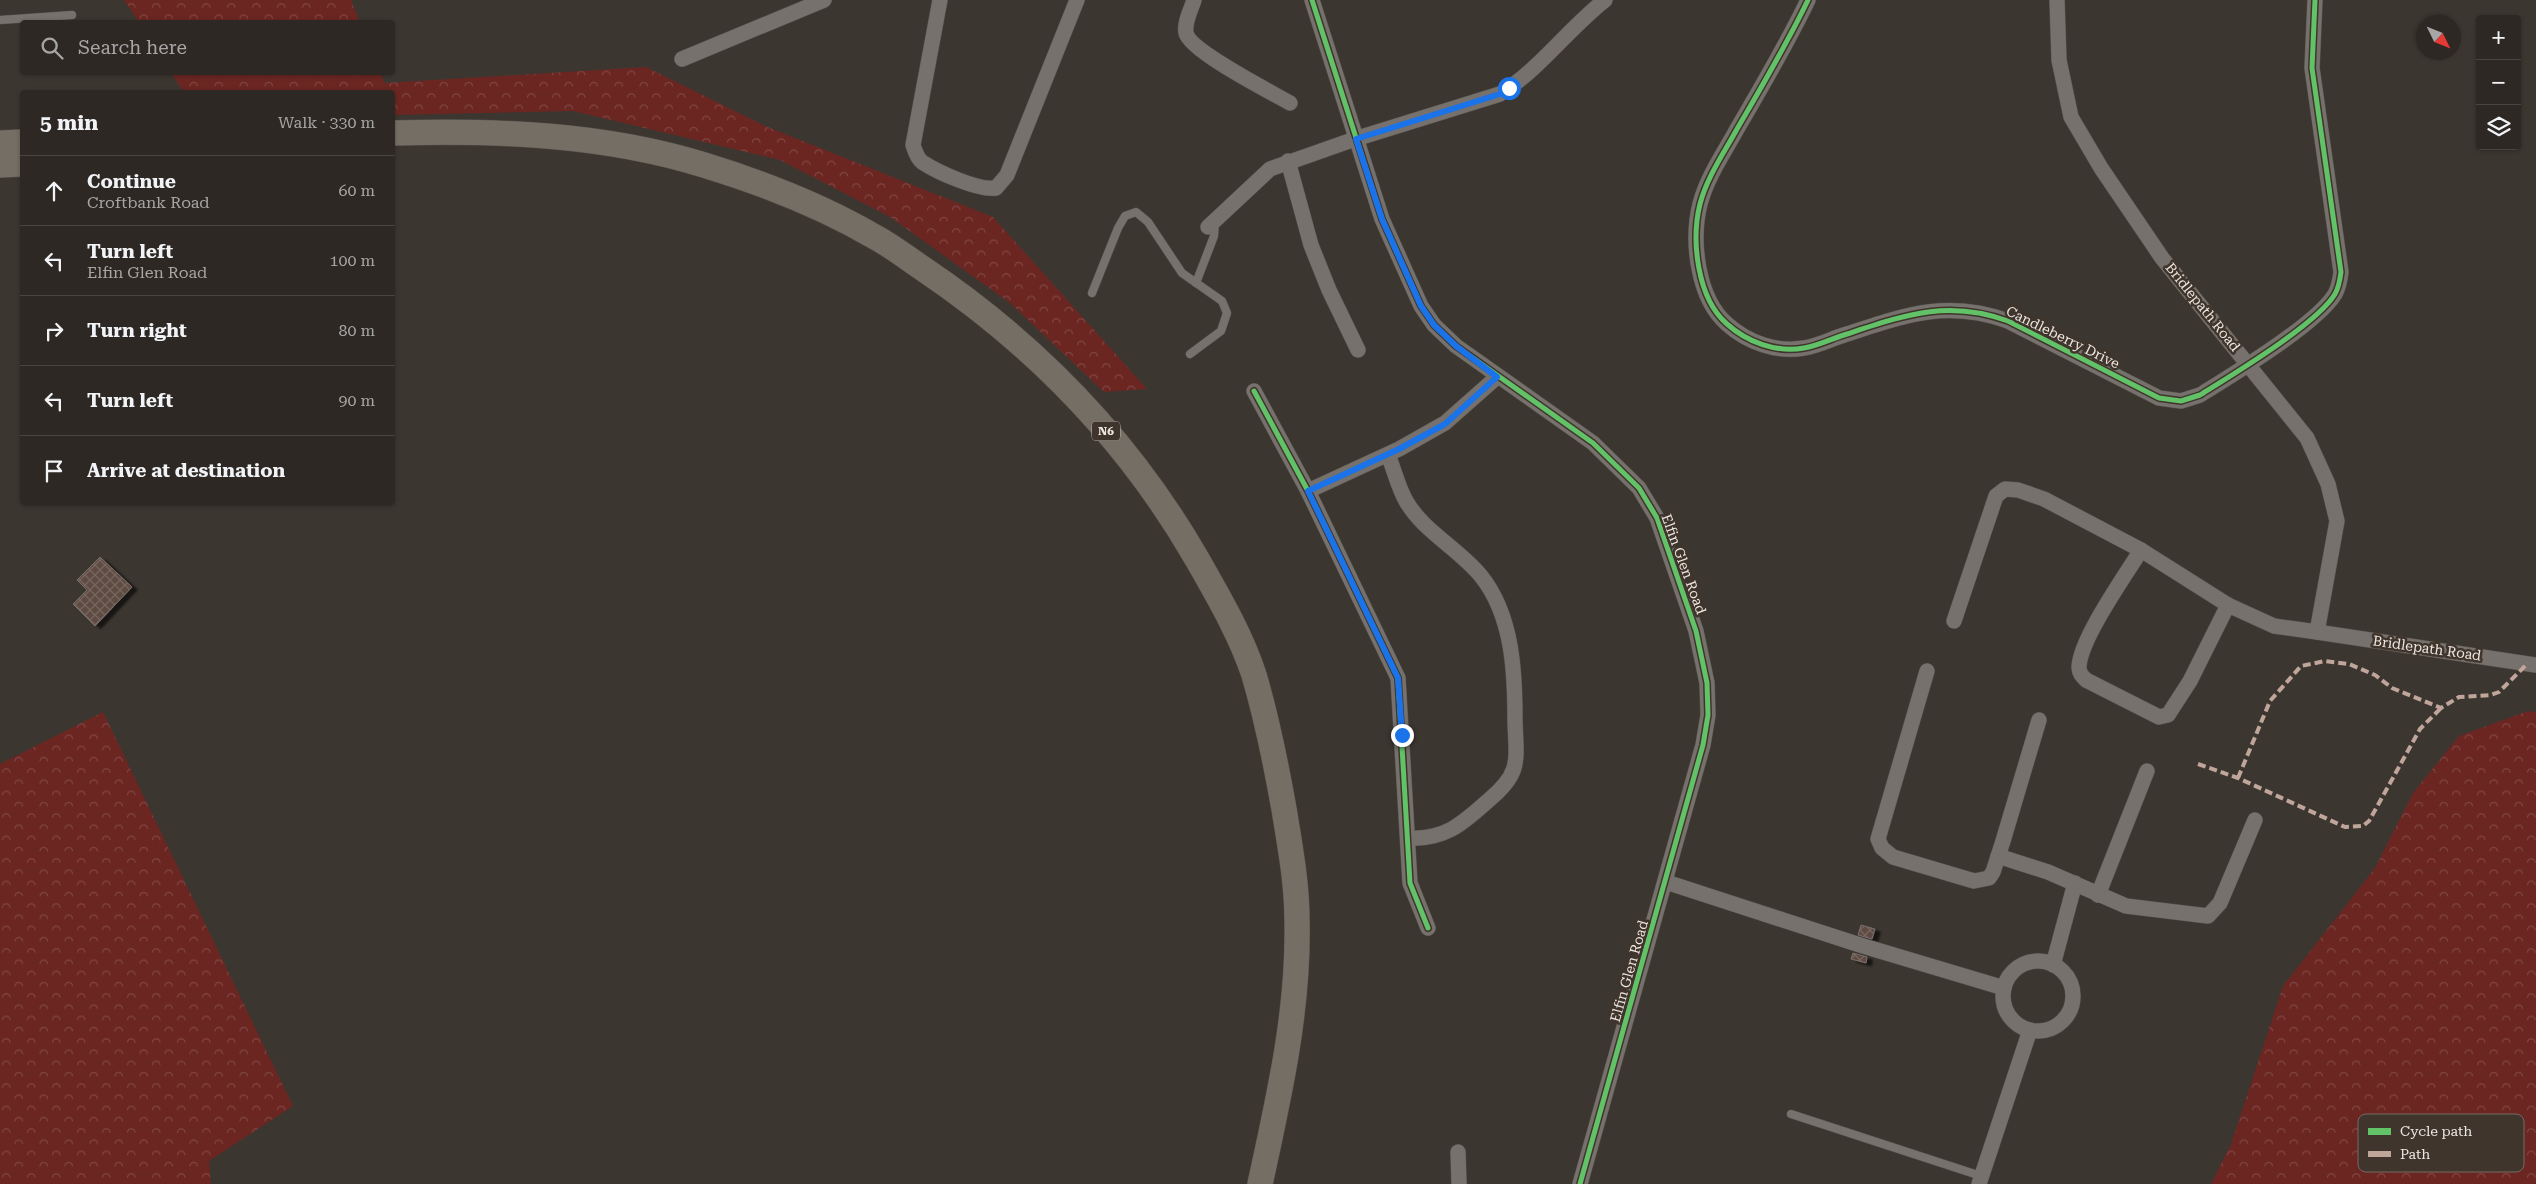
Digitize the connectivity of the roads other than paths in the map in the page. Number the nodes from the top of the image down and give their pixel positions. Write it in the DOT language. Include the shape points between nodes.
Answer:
graph roads {
  1 [pos="824,0"];
  2 [pos="940,0"];
  3 [pos="1077,0"];
  4 [pos="1194,0"];
  5 [pos="1312,0"];
  6 [pos="1605,0"];
  7 [pos="1807,0"];
  8 [pos="2057,0"];
  9 [pos="2315,0"];
  10 [pos="72,15"];
  11 [pos="0,20"];
  12 [pos="682,59"];
  13 [pos="1290,103"];
  14 [pos="395,133"];
  15 [pos="1356,139"];
  16 [pos="20,142"];
  17 [pos="0,143"];
  18 [pos="1288,161"];
  19 [pos="20,164"];
  20 [pos="0,165"];
  21 [pos="1211,224"];
  22 [pos="1196,283"];
  23 [pos="1092,293"];
  24 [pos="1358,350"];
  25 [pos="1190,354"];
  26 [pos="2248,363"];
  27 [pos="1497,377"];
  28 [pos="1254,391"];
  29 [pos="1388,455"];
  30 [pos="1308,491"];
  31 [pos="2141,550"];
  32 [pos="2228,605"];
  33 [pos="1954,621"];
  34 [pos="2317,632"];
  35 [pos="2536,664"];
  36 [pos="1927,671"];
  37 [pos="2039,720"];
  38 [pos="2147,771"];
  39 [pos="2255,820"];
  40 [pos="1408,838"];
  41 [pos="1998,856"];
  42 [pos="1666,882"];
  43 [pos="2075,883"];
  44 [pos="2098,895"];
  45 [pos="1428,928"];
  46 [pos="2053,965"];
  47 [pos="2004,988"];
  48 [pos="2030,1030"];
  49 [pos="1791,1114"];
  50 [pos="1458,1152"];
  51 [pos="1980,1180"];
  52 [pos="1260,1184"];
  53 [pos="1459,1184"];
  54 [pos="1580,1184"];
  1 -- 12 [label="street"];
  2 -- 3 [label="street" via="913,145 922,161 988,189 996,188 1007,176"];
  4 -- 13 [label="street" via="1185,26 1186,35 1192,43"];
  5 -- 15 [label="street, Elfin Glen Road"];
  6 -- 15 [label="street" via="1578,21 1518,82 1500,94"];
  7 -- 26 [label="street, Candleberry Drive" via="1785,46 1714,171 1700,204 1696,240 1702,282 1717,316 1742,337 1769,347 1803,348 1912,314 1963,309 2008,321 2159,398 2181,401 2200,395"];
  8 -- 26 [label="street, Bridlepath Road" via="2059,60 2071,117 2162,258"];
  9 -- 26 [label="street, Candleberry Drive" via="2312,68 2340,283 2327,304 2303,325"];
  10 -- 11 [label="lane"];
  14 -- 52 [label="highway, N6" via="456,131 560,136 647,151 754,181 824,210 877,238 941,281 1004,329 1054,373 1100,423 1141,473 1186,540 1221,601 1253,671 1273,749 1291,850 1298,918 1296,981 1288,1043"];
  15 -- 18 [label="street"];
  15 -- 27 [label="street, Elfin Glen Road" via="1382,219 1421,306 1434,325 1456,346"];
  16 -- 17 [label="highway"];
  18 -- 21 [label="street" via="1270,169"];
  18 -- 24 [label="street" via="1311,245"];
  19 -- 20 [label="highway"];
  21 -- 22 [label="lane" via="1214,236"];
  22 -- 23 [label="lane" via="1182,273 1148,222 1136,212 1125,216 1118,228"];
  22 -- 25 [label="lane" via="1222,300 1227,313 1222,331"];
  26 -- 34 [label="street, Bridlepath Road" via="2307,438 2328,484 2337,521"];
  27 -- 29 [label="street" via="1445,424"];
  27 -- 42 [label="street, Elfin Glen Road" via="1593,443 1639,488 1657,518 1696,631 1707,683 1708,715"];
  28 -- 30 [label="street"];
  29 -- 30 [label="street"];
  29 -- 40 [label="street" via="1406,501 1419,518 1481,576 1495,601 1513,661 1515,693 1516,764 1510,780 1482,806 1446,832 1435,838"];
  30 -- 40 [label="street" via="1398,678"];
  31 -- 32 [label="street"];
  31 -- 32 [label="street" via="2086,641 2079,665 2086,680 2159,717 2168,715 2190,681"];
  31 -- 33 [label="street" via="2044,500 2018,490 2005,489 1996,496"];
  32 -- 34 [label="street" via="2274,626"];
  34 -- 35 [label="street, Bridlepath Road"];
  36 -- 41 [label="street" via="1879,844 1893,857 1974,881 1988,878"];
  37 -- 41 [label="street"];
  38 -- 44 [label="street"];
  39 -- 44 [label="street" via="2220,903 2208,916 2126,906"];
  40 -- 45 [label="street" via="1410,883"];
  41 -- 43 [label="street"];
  42 -- 47 [label="street"];
  42 -- 54 [label="street, Elfin Glen Road"];
  43 -- 44 [label="street"];
  43 -- 46 [label="street"];
  46 -- 47 [label="street" via="2033,962 2023,965 2014,970"];
  46 -- 48 [label="street" via="2068,978 2072,998 2070,1008 2066,1016 2050,1029"];
  47 -- 48 [label="street" via="2003,999 2008,1014 2020,1026"];
  48 -- 51 [label="street"];
  49 -- 51 [label="lane"];
  50 -- 53 [label="street"];
}
